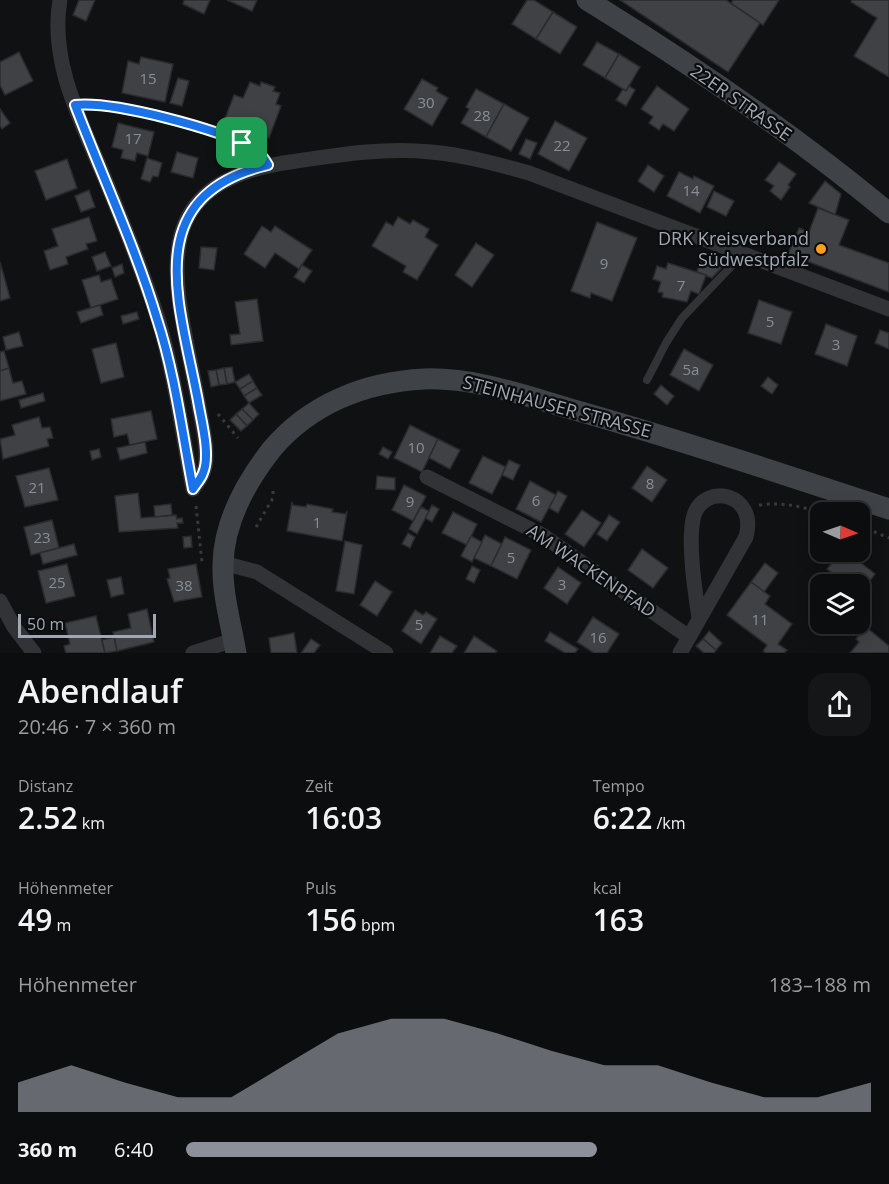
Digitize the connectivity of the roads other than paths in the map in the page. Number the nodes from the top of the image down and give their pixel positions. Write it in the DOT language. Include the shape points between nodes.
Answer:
graph roads {
  1 [pos="60,0"];
  2 [pos="587,0"];
  3 [pos="75,105"];
  4 [pos="268,165"];
  5 [pos="889,213"];
  6 [pos="743,254"];
  7 [pos="889,309"];
  8 [pos="647,380"];
  9 [pos="427,477"];
  10 [pos="889,509"];
  11 [pos="213,565"];
  12 [pos="0,601"];
  13 [pos="699,618"];
  14 [pos="689,637"];
  15 [pos="235,647"];
  16 [pos="34,653"];
  17 [pos="193,653"];
  18 [pos="386,653"];
  19 [pos="680,653"];
  1 -- 3 [label="street" via="60,52"];
  2 -- 5 [label="main road, 22ER STRASSE" via="740,101"];
  3 -- 4 [label="lane" via="95,105 210,130 254,149"];
  3 -- 4 [label="street" via="158,319 193,489 204,472 204,440 176,284 178,239 201,198 221,181"];
  4 -- 6 [label="street" via="399,150 463,157 529,173"];
  6 -- 7 [label="street"];
  6 -- 8 [label="lane" via="682,318"];
  9 -- 14 [label="street, AM WACKENPFAD" via="542,535"];
  10 -- 11 [label="main road, STEINHAUSER STRASSE" via="654,433 484,384 424,379 346,395 305,418 282,437 248,482"];
  11 -- 15 [label="main road, STEINHAUSER STRASSE"];
  11 -- 18 [label="street" via="242,566 257,572"];
  12 -- 16 [label="street"];
  13 -- 13 [label="street" via="746,537 749,524 738,501 725,496 702,502 695,514 692,531"];
  13 -- 14 [label="street"];
  14 -- 19 [label="street"];
  15 -- 17 [label="street"];
}
